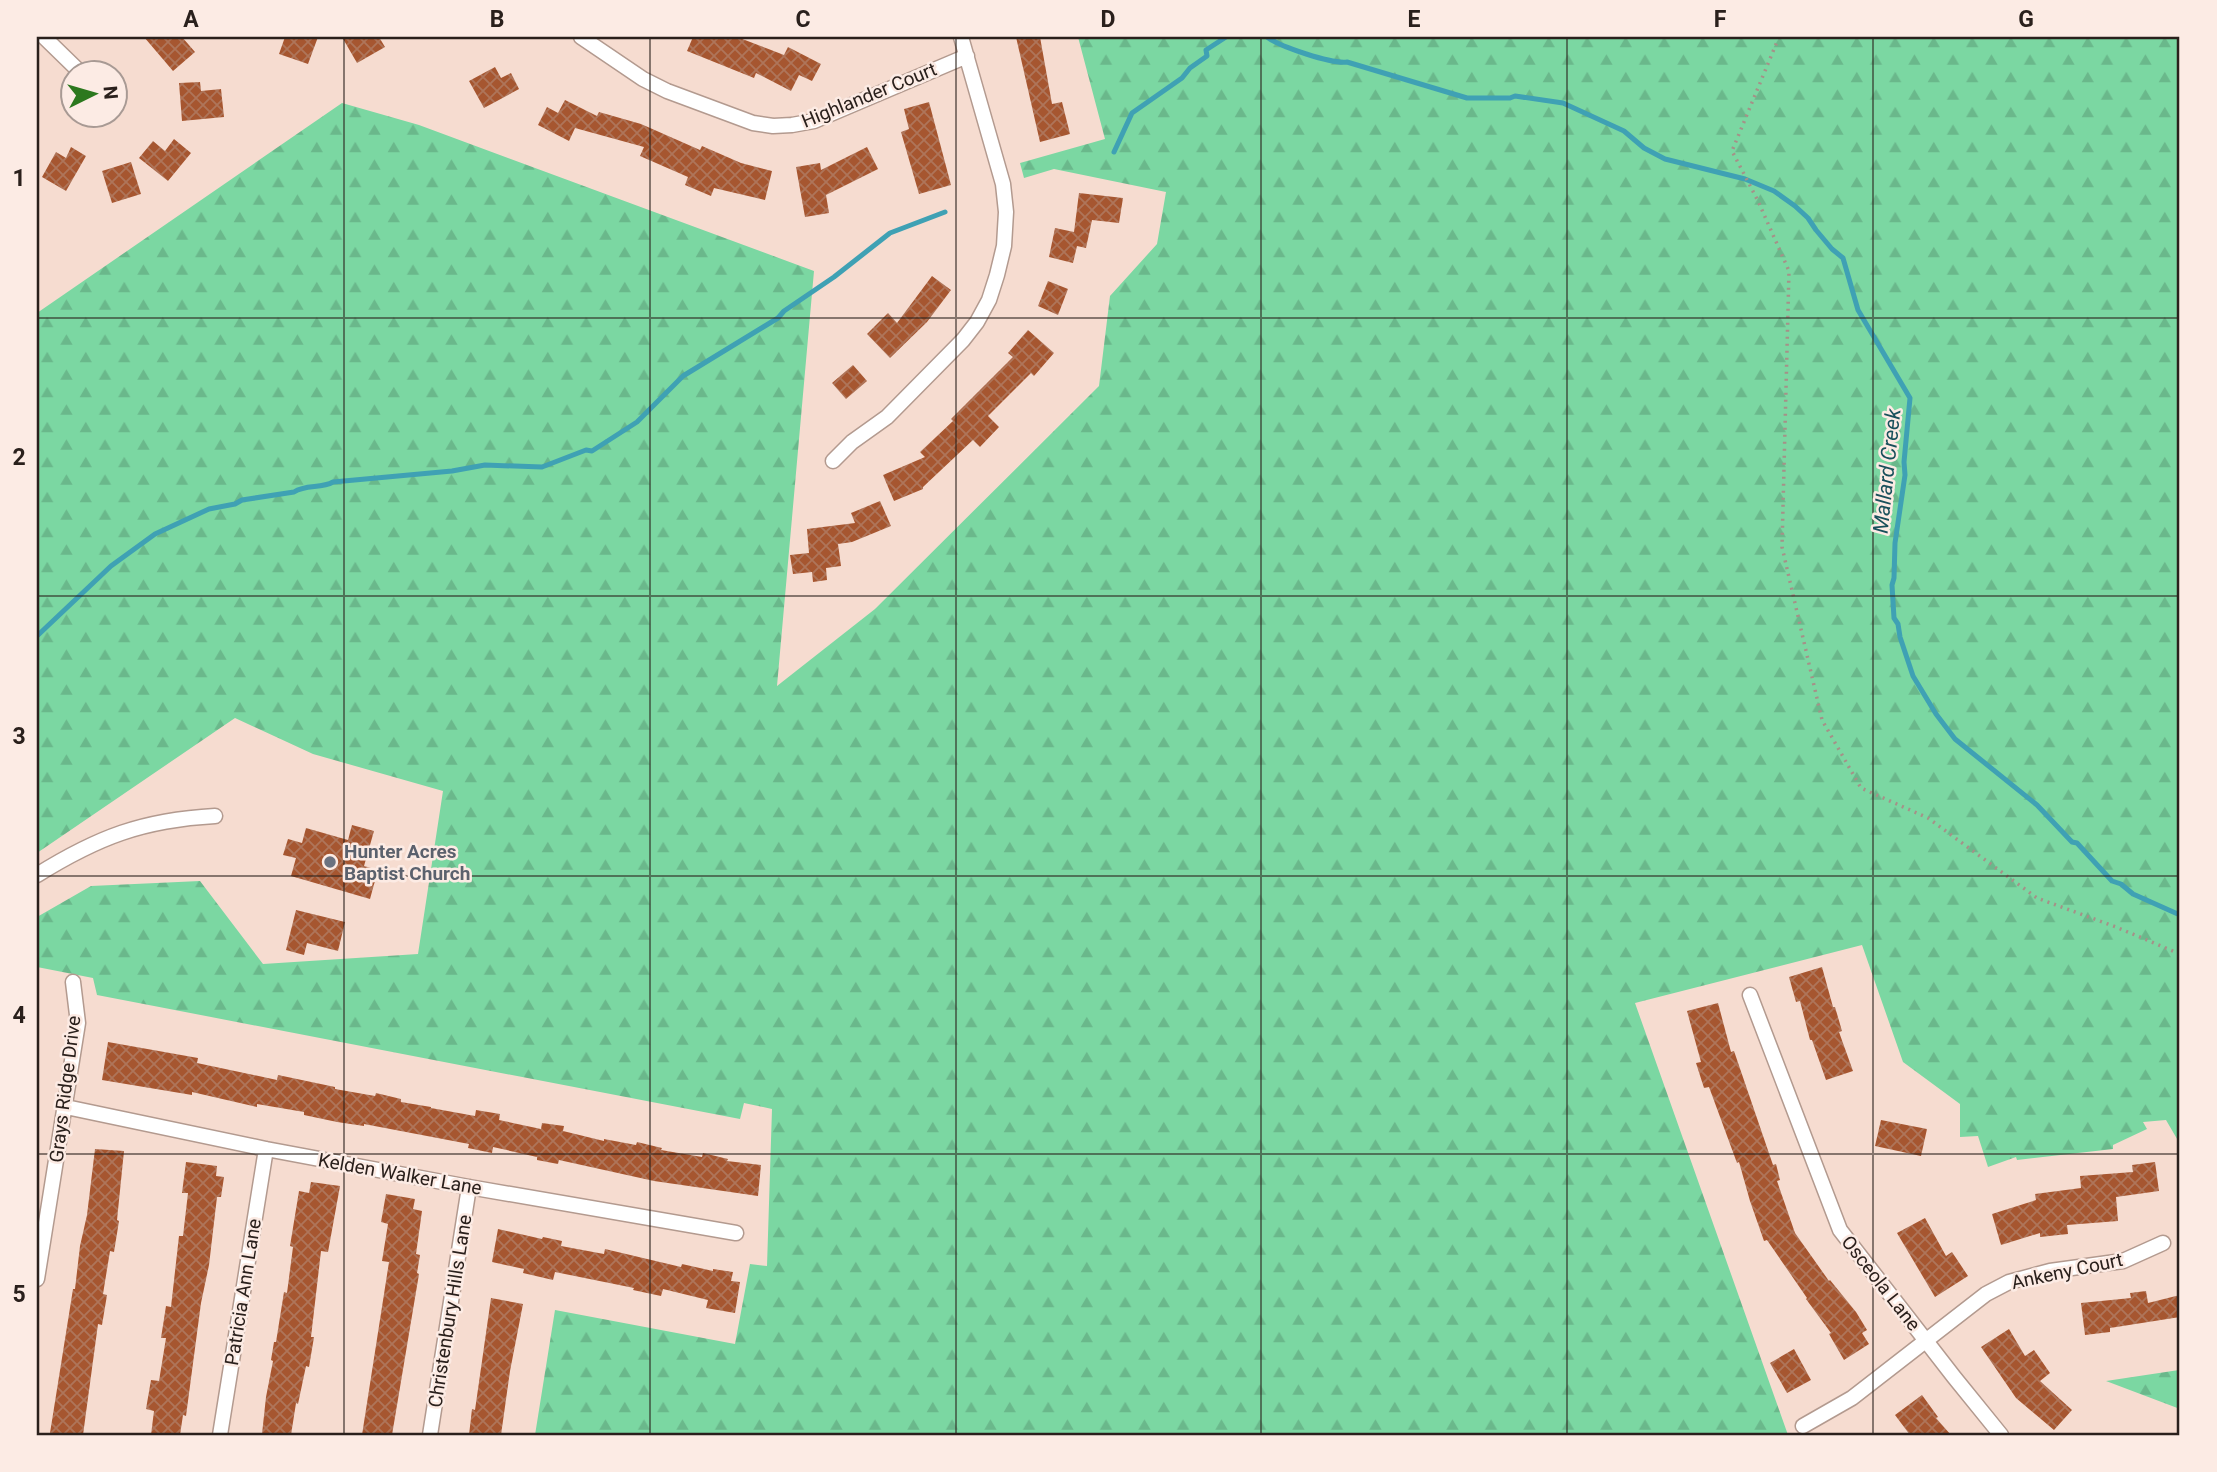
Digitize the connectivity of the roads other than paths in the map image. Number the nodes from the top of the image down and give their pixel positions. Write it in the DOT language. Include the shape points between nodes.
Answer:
graph roads {
  1 [pos="44,37"];
  2 [pos="581,37"];
  3 [pos="961,37"];
  4 [pos="967,56"];
  5 [pos="68,60"];
  6 [pos="833,461"];
  7 [pos="215,816"];
  8 [pos="37,874"];
  9 [pos="73,982"];
  10 [pos="1750,995"];
  11 [pos="66,1107"];
  12 [pos="266,1149"];
  13 [pos="469,1187"];
  14 [pos="736,1233"];
  15 [pos="2163,1243"];
  16 [pos="37,1279"];
  17 [pos="1926,1340"];
  18 [pos="1803,1426"];
  19 [pos="220,1435"];
  20 [pos="430,1435"];
  21 [pos="2001,1435"];
  1 -- 5 [label="street"];
  2 -- 4 [label="street, Highlander Court" via="667,91 773,126 814,121"];
  3 -- 4 [label="street"];
  4 -- 6 [label="street" via="1003,184 1006,212 998,275 989,300 963,340 887,417"];
  7 -- 8 [label="street" via="161,821 123,831"];
  9 -- 11 [label="street, Grays Ridge Drive" via="78,1023"];
  10 -- 17 [label="street, Osceola Lane" via="1840,1230"];
  11 -- 12 [label="street, Kelden Walker Lane"];
  11 -- 16 [label="street, Grays Ridge Drive"];
  12 -- 13 [label="street, Kelden Walker Lane"];
  12 -- 19 [label="street, Patricia Ann Lane"];
  13 -- 14 [label="street, Kelden Walker Lane"];
  13 -- 20 [label="street, Christenbury Hills Lane"];
  15 -- 17 [label="street, Ankeny Court" via="2123,1261 2009,1282"];
  17 -- 18 [label="street, Ankeny Court" via="1852,1398"];
  17 -- 21 [label="street, Osceola Lane"];
}
